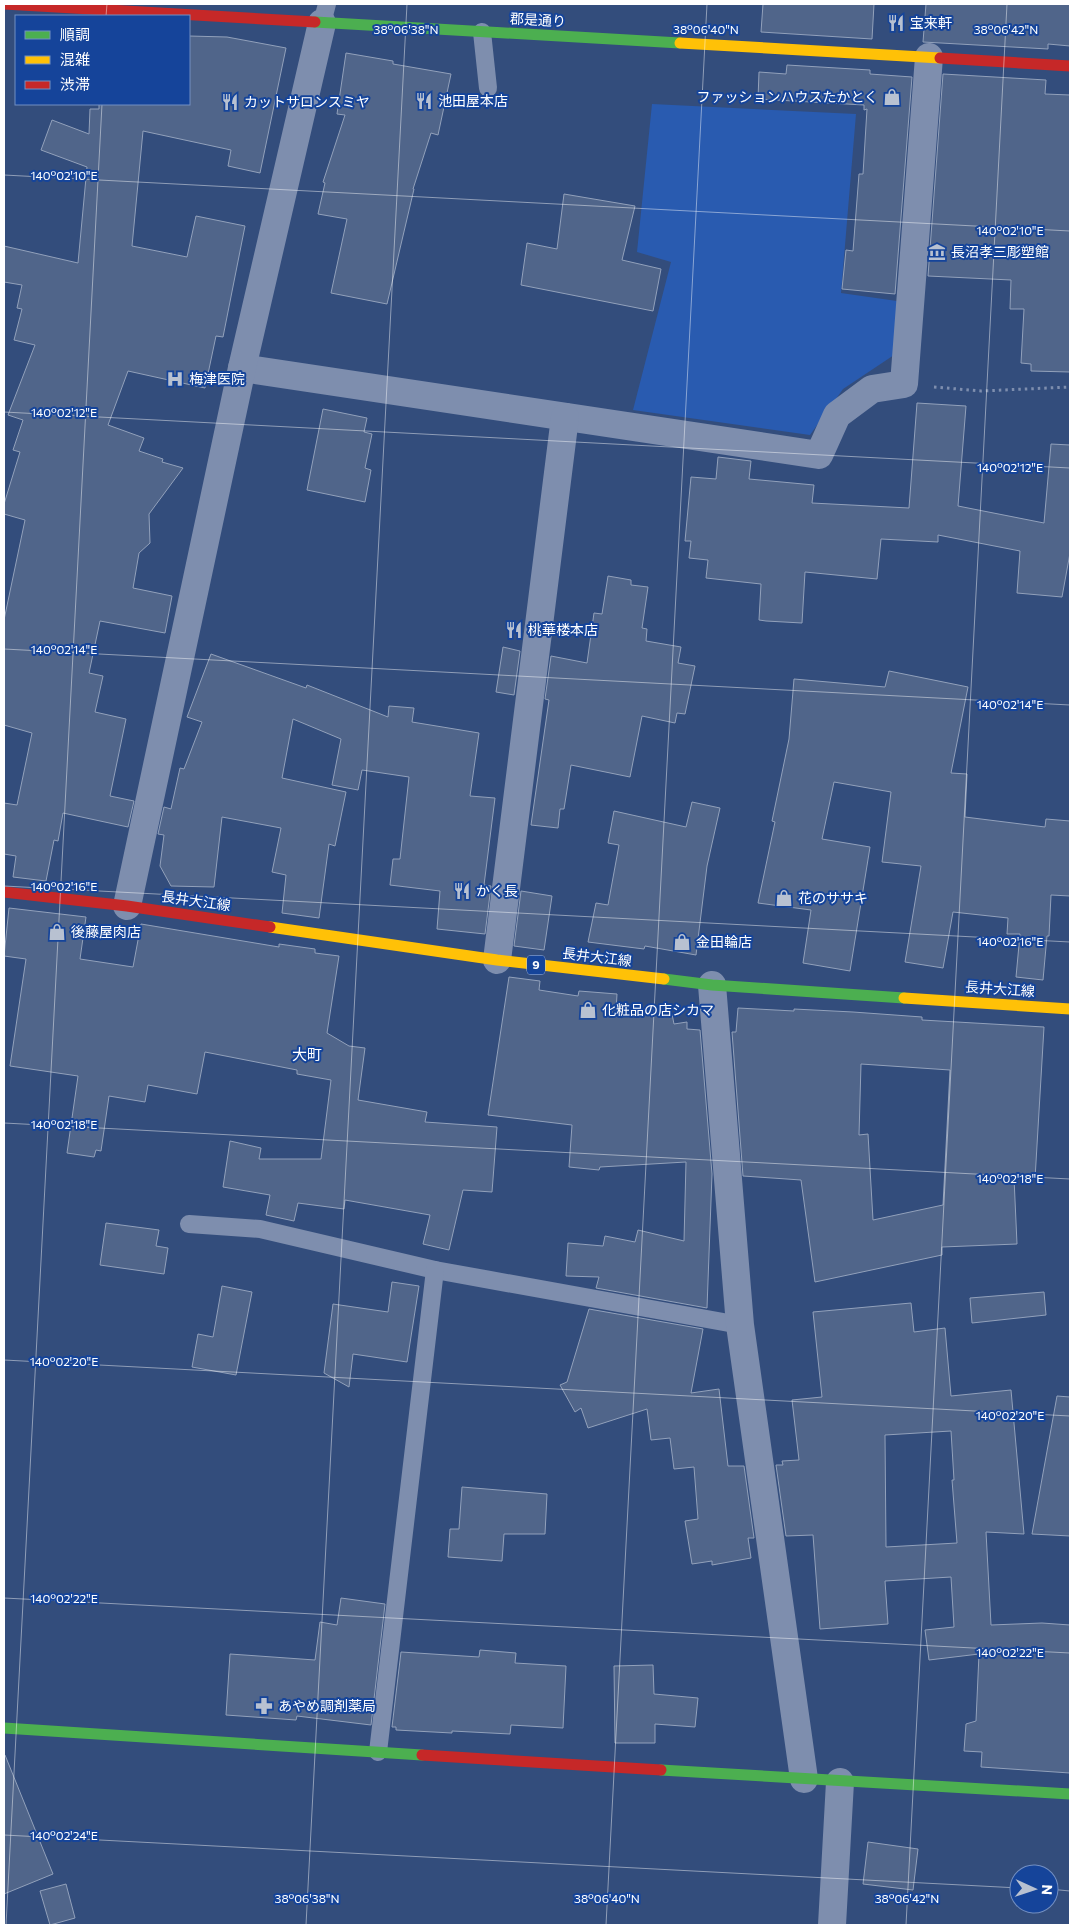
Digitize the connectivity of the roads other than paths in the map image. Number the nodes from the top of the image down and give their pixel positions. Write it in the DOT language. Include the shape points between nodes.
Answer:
graph roads {
  1 [pos="4,4"];
  2 [pos="324,13"];
  3 [pos="482,32"];
  4 [pos="930,57"];
  5 [pos="1070,66"];
  6 [pos="488,88"];
  7 [pos="242,368"];
  8 [pos="565,417"];
  9 [pos="4,892"];
  10 [pos="127,906"];
  11 [pos="497,960"];
  12 [pos="712,985"];
  13 [pos="1070,1009"];
  14 [pos="189,1224"];
  15 [pos="436,1270"];
  16 [pos="740,1325"];
  17 [pos="4,1728"];
  18 [pos="378,1752"];
  19 [pos="804,1779"];
  20 [pos="840,1782"];
  21 [pos="1070,1794"];
  22 [pos="832,1925"];
  1 -- 2 [label="street, 郡是通り"];
  2 -- 3 [label="street, 郡是通り"];
  2 -- 7 [label="street"];
  3 -- 4 [label="street, 郡是通り"];
  3 -- 6 [label="lane"];
  4 -- 5 [label="street, 郡是通り"];
  4 -- 8 [label="street" via="904,384 872,389 837,415 820,455"];
  7 -- 8 [label="street"];
  7 -- 10 [label="street"];
  8 -- 11 [label="street"];
  9 -- 10 [label="street, 長井大江線 / 9"];
  10 -- 11 [label="street, 長井大江線 / 9"];
  11 -- 12 [label="street, 長井大江線 / 9"];
  12 -- 13 [label="street, 長井大江線 / 9"];
  12 -- 16 [label="street"];
  14 -- 15 [label="lane" via="260,1229"];
  15 -- 16 [label="lane"];
  15 -- 18 [label="lane"];
  16 -- 19 [label="street"];
  17 -- 18 [label="street"];
  18 -- 19 [label="street"];
  19 -- 20 [label="street"];
  20 -- 21 [label="street"];
  20 -- 22 [label="street"];
}
